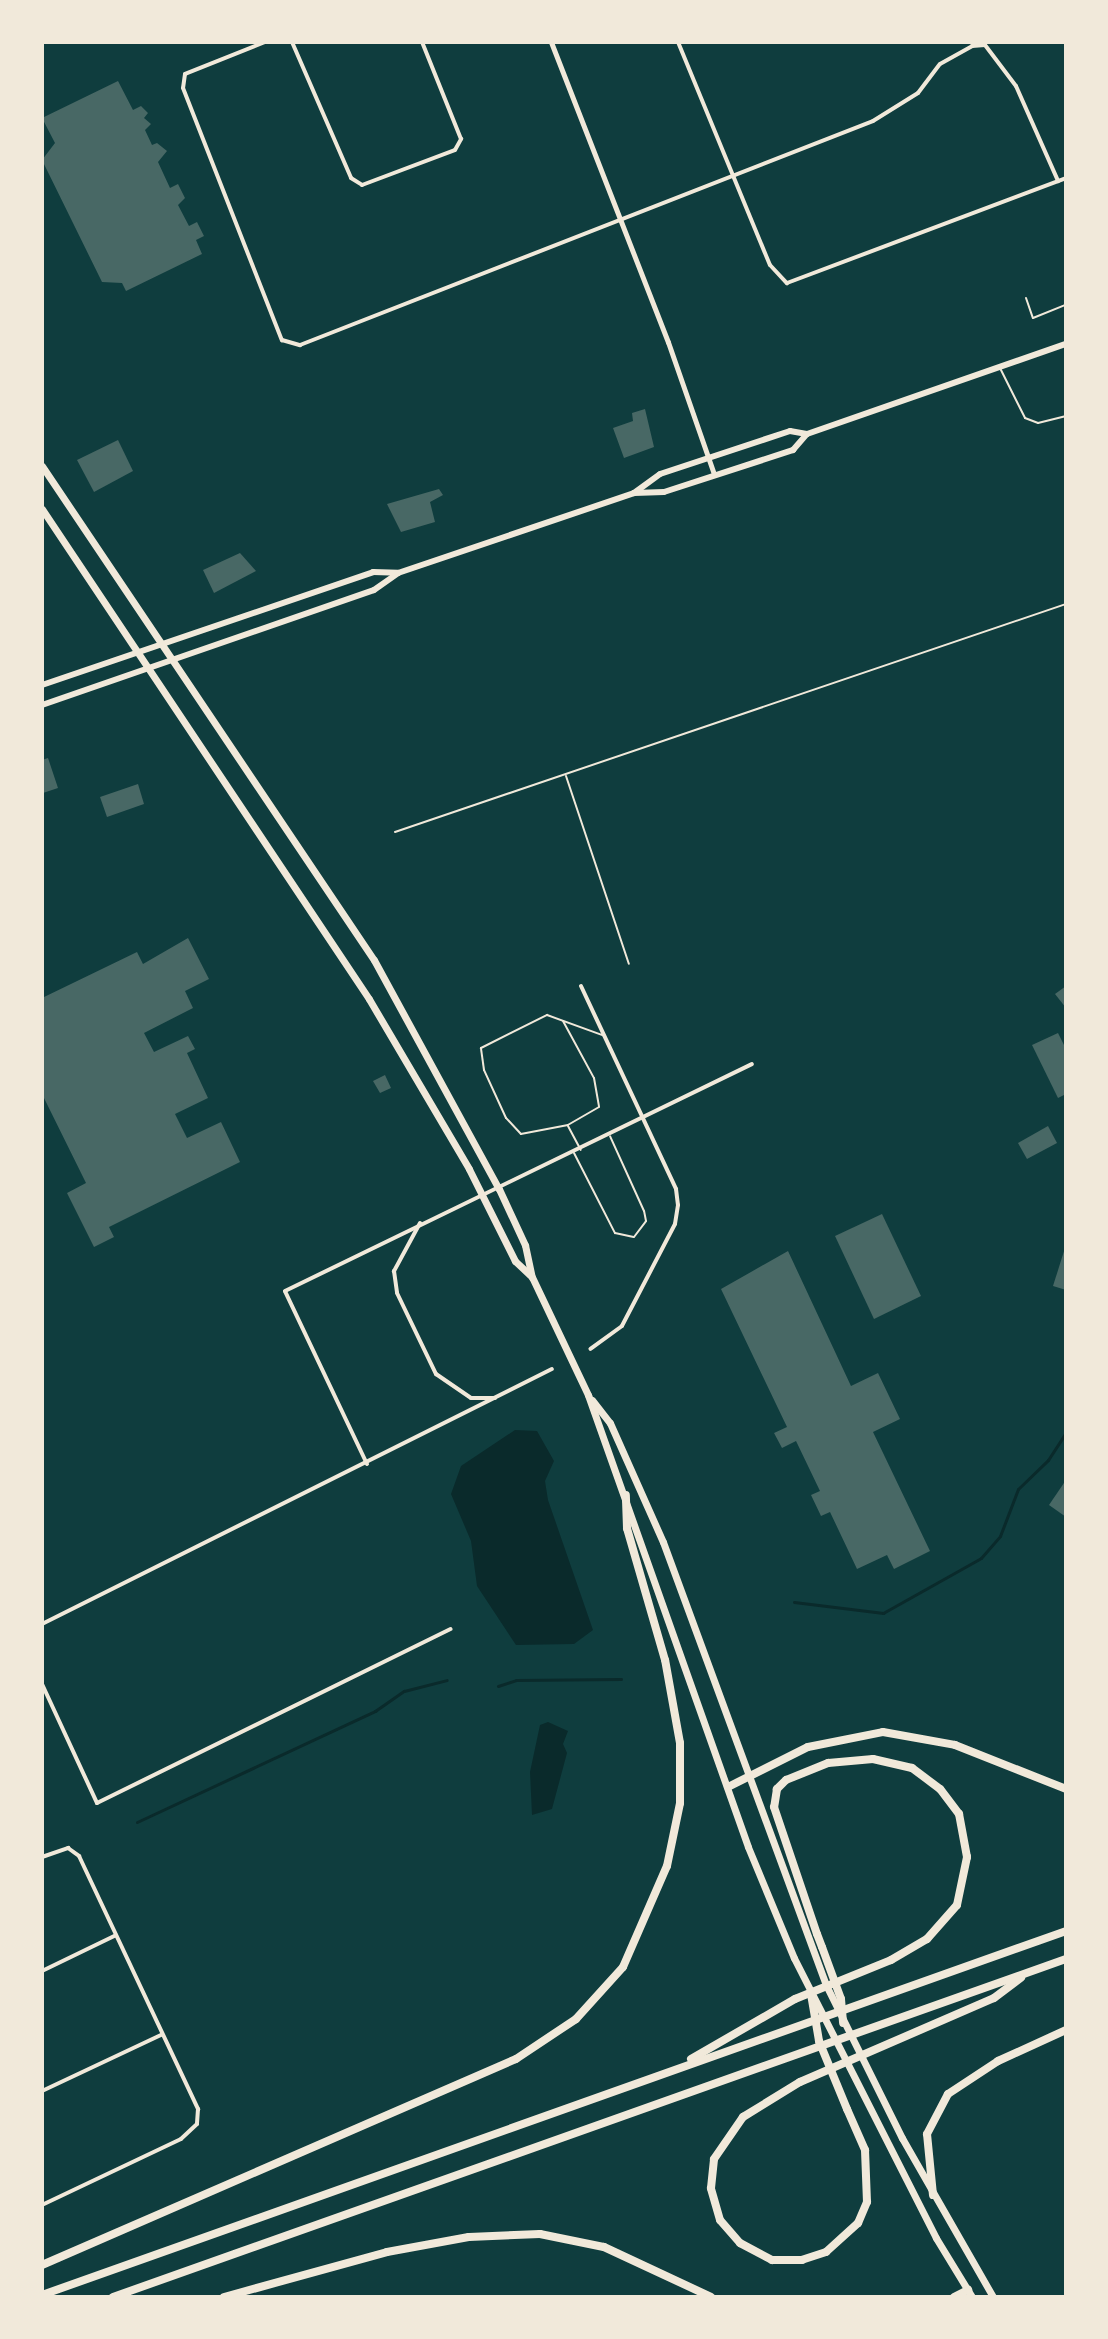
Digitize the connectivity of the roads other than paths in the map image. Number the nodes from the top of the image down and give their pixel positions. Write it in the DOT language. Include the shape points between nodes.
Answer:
graph roads {
  1 [pos="265,42"];
  2 [pos="292,42"];
  3 [pos="422,42"];
  4 [pos="551,42"];
  5 [pos="678,42"];
  6 [pos="735,176"];
  7 [pos="1066,178"];
  8 [pos="1058,181"];
  9 [pos="621,220"];
  10 [pos="1026,298"];
  11 [pos="1066,305"];
  12 [pos="1066,344"];
  13 [pos="999,367"];
  14 [pos="1066,416"];
  15 [pos="807,434"];
  16 [pos="708,458"];
  17 [pos="42,466"];
  18 [pos="714,474"];
  19 [pos="634,493"];
  20 [pos="42,509"];
  21 [pos="398,573"];
  22 [pos="1066,604"];
  23 [pos="158,645"];
  24 [pos="138,654"];
  25 [pos="171,661"];
  26 [pos="147,668"];
  27 [pos="42,685"];
  28 [pos="42,705"];
  29 [pos="565,775"];
  30 [pos="395,832"];
  31 [pos="629,964"];
  32 [pos="581,986"];
  33 [pos="563,1021"];
  34 [pos="605,1036"];
  35 [pos="752,1064"];
  36 [pos="641,1119"];
  37 [pos="568,1125"];
  38 [pos="610,1136"];
  39 [pos="581,1150"];
  40 [pos="574,1153"];
  41 [pos="499,1189"];
  42 [pos="481,1193"];
  43 [pos="421,1221"];
  44 [pos="532,1277"];
  45 [pos="590,1349"];
  46 [pos="552,1369"];
  47 [pos="588,1395"];
  48 [pos="496,1398"];
  49 [pos="367,1464"];
  50 [pos="626,1495"];
  51 [pos="42,1624"];
  52 [pos="450,1629"];
  53 [pos="42,1684"];
  54 [pos="748,1775"];
  55 [pos="728,1787"];
  56 [pos="1066,1789"];
  57 [pos="42,1857"];
  58 [pos="1066,1931"];
  59 [pos="116,1935"];
  60 [pos="1066,1959"];
  61 [pos="42,1971"];
  62 [pos="1028,1972"];
  63 [pos="811,1994"];
  64 [pos="843,2023"];
  65 [pos="1066,2030"];
  66 [pos="161,2035"];
  67 [pos="682,2065"];
  68 [pos="42,2091"];
  69 [pos="933,2195"];
  70 [pos="42,2205"];
  71 [pos="42,2265"];
  72 [pos="970,2293"];
  73 [pos="42,2295"];
  74 [pos="113,2297"];
  75 [pos="224,2297"];
  76 [pos="711,2297"];
  77 [pos="954,2297"];
  78 [pos="993,2297"];
  1 -- 9 [label="street" via="185,74 183,88 282,340 300,345"];
  2 -- 3 [label="street" via="351,178 362,185 455,150 461,139"];
  4 -- 9 [label="street"];
  5 -- 6 [label="street"];
  6 -- 8 [label="street" via="777,278 795,284"];
  6 -- 8 [label="street" via="895,110 918,93 940,64 972,46 985,45 1016,86"];
  6 -- 9 [label="street"];
  7 -- 8 [label="street"];
  9 -- 16 [label="street"];
  10 -- 11 [label="lane" via="1033,318"];
  12 -- 13 [label="main road"];
  13 -- 14 [label="lane" via="1025,418 1038,423"];
  13 -- 15 [label="main road"];
  15 -- 16 [label="main road" via="790,431"];
  15 -- 18 [label="main road" via="793,450"];
  16 -- 18 [label="street"];
  16 -- 19 [label="main road" via="660,474"];
  17 -- 23 [label="main road"];
  18 -- 19 [label="main road" via="664,492"];
  19 -- 21 [label="main road"];
  20 -- 24 [label="main road"];
  21 -- 23 [label="main road" via="373,572"];
  21 -- 25 [label="main road" via="374,590"];
  22 -- 29 [label="lane"];
  23 -- 24 [label="main road"];
  23 -- 25 [label="main road"];
  24 -- 26 [label="main road"];
  24 -- 27 [label="main road"];
  25 -- 26 [label="main road"];
  25 -- 41 [label="main road" via="374,960"];
  26 -- 28 [label="main road"];
  26 -- 42 [label="main road" via="364,990"];
  29 -- 30 [label="lane"];
  29 -- 31 [label="lane"];
  32 -- 34 [label="street"];
  33 -- 34 [label="lane"];
  33 -- 37 [label="lane" via="594,1078 600,1101 586,1118"];
  33 -- 37 [label="lane" via="547,1015 508,1031 487,1041 481,1060 514,1131 543,1133"];
  34 -- 36 [label="street"];
  35 -- 36 [label="street"];
  36 -- 38 [label="street"];
  36 -- 45 [label="street" via="676,1189 675,1224 622,1326"];
  37 -- 39 [label="lane"];
  38 -- 39 [label="street"];
  38 -- 40 [label="lane" via="644,1211 646,1221 634,1237 615,1233"];
  39 -- 40 [label="street"];
  40 -- 41 [label="street"];
  41 -- 42 [label="street"];
  41 -- 44 [label="main road" via="525,1245"];
  42 -- 43 [label="street"];
  42 -- 44 [label="main road" via="515,1261"];
  43 -- 48 [label="street" via="401,1249 394,1271 397,1293 436,1374 471,1398"];
  43 -- 49 [label="street" via="285,1291"];
  44 -- 47 [label="main road"];
  46 -- 48 [label="street"];
  47 -- 50 [label="main road"];
  47 -- 54 [label="main road" via="610,1423 663,1542"];
  48 -- 49 [label="street"];
  49 -- 51 [label="street"];
  50 -- 55 [label="main road"];
  50 -- 71 [label="highway" via="627,1528 665,1660 680,1743 680,1803 667,1866 623,1967 576,2019 516,2059"];
  52 -- 53 [label="street" via="97,1803"];
  54 -- 55 [label="highway"];
  54 -- 56 [label="highway" via="822,1742 883,1732 955,1745"];
  54 -- 64 [label="main road"];
  55 -- 63 [label="main road"];
  57 -- 59 [label="street" via="68,1848 79,1856"];
  58 -- 67 [label="highway"];
  59 -- 61 [label="street"];
  59 -- 66 [label="street"];
  60 -- 62 [label="highway"];
  62 -- 63 [label="highway" via="994,1998 800,2082 743,2117 714,2159 711,2188 720,2220 740,2243 772,2260 802,2260 826,2252 858,2223 869,2178 865,2150 847,2109 819,2041"];
  62 -- 74 [label="highway"];
  63 -- 72 [label="main road"];
  64 -- 67 [label="highway" via="841,1999 822,1947 774,1807 777,1789 828,1763 873,1759 912,1768 940,1789 959,1814 967,1857 957,1905 927,1939 795,1999"];
  64 -- 69 [label="main road"];
  65 -- 69 [label="highway" via="998,2061 948,2094 927,2134"];
  66 -- 68 [label="street"];
  66 -- 70 [label="street" via="198,2109 197,2124 181,2139"];
  67 -- 73 [label="highway"];
  69 -- 78 [label="main road"];
  72 -- 77 [label="highway"];
  75 -- 76 [label="highway" via="387,2252 469,2237 540,2234 604,2247"];
}
